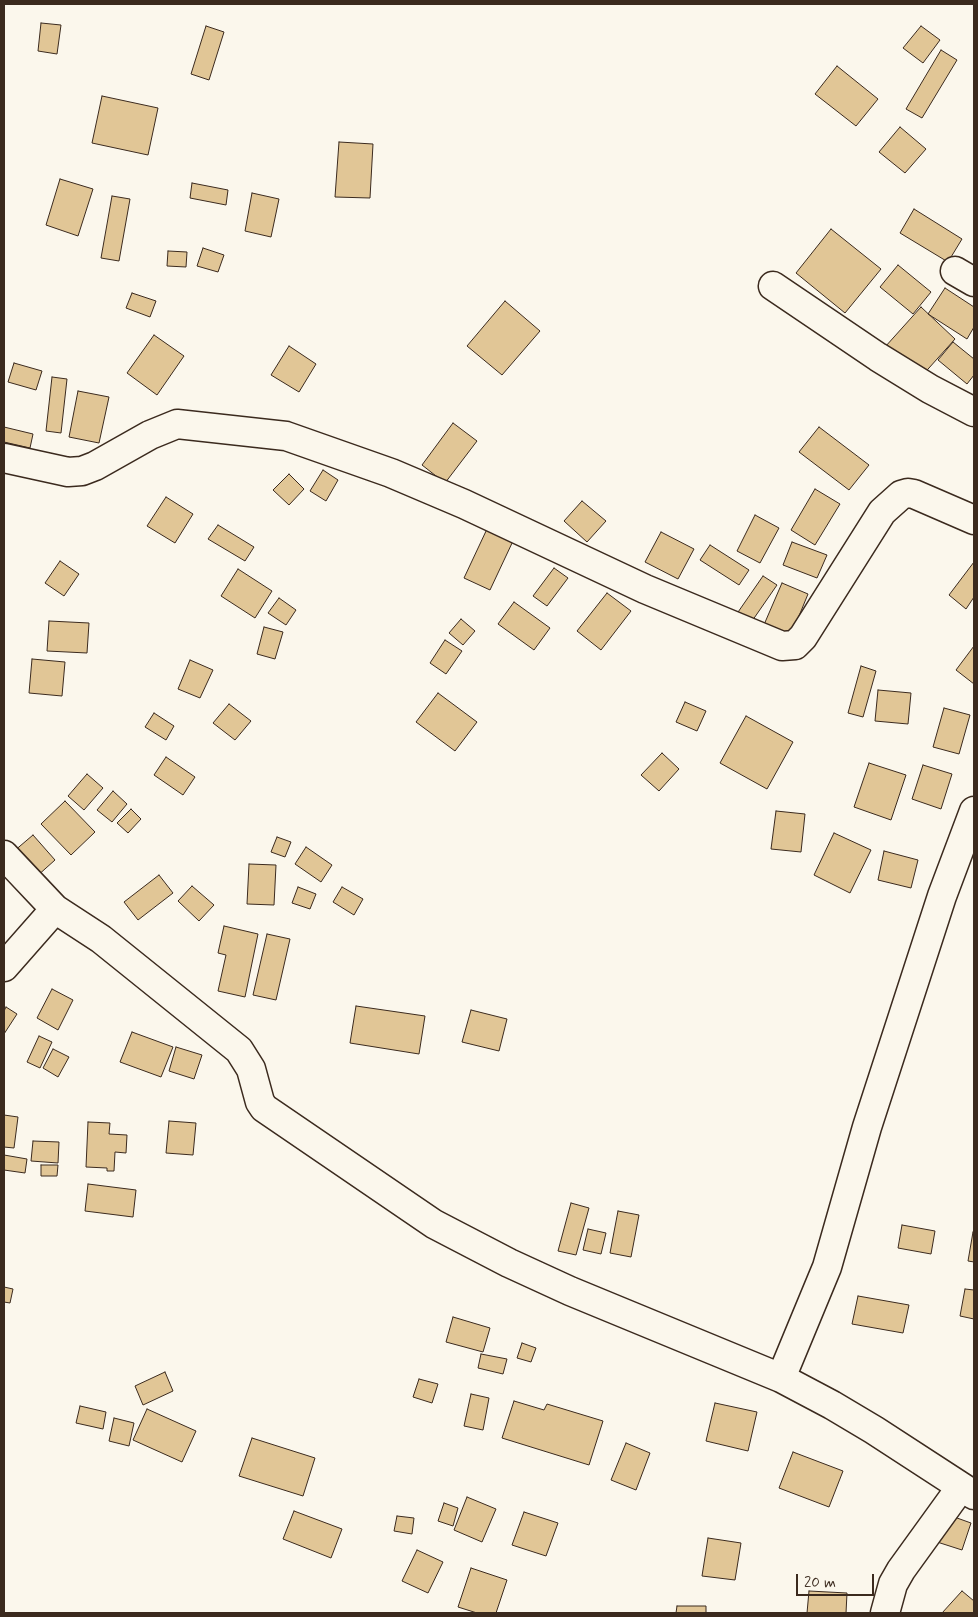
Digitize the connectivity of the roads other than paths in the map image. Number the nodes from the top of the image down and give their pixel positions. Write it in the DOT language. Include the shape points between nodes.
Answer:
graph roads {
  1 [pos="773,286"];
  2 [pos="974,412"];
  3 [pos="4,458"];
  4 [pos="974,520"];
  5 [pos="974,811"];
  6 [pos="4,855"];
  7 [pos="55,909"];
  8 [pos="4,967"];
  9 [pos="781,1378"];
  10 [pos="968,1491"];
  11 [pos="885,1613"];
  1 -- 2 [label="street" via="878,357"];
  3 -- 4 [label="street" via="68,472 82,471 177,424 286,436 446,496 645,589 782,646 795,645 803,636 882,512 901,495 914,494"];
  5 -- 9 [label="street" via="942,896 876,1100 827,1267"];
  6 -- 7 [label="street"];
  7 -- 8 [label="street"];
  7 -- 9 [label="street" via="101,939 239,1050 251,1069 261,1105 269,1112 434,1224 570,1291"];
  9 -- 10 [label="street" via="874,1430"];
  10 -- 11 [label="street" via="901,1570 893,1584"];
}
